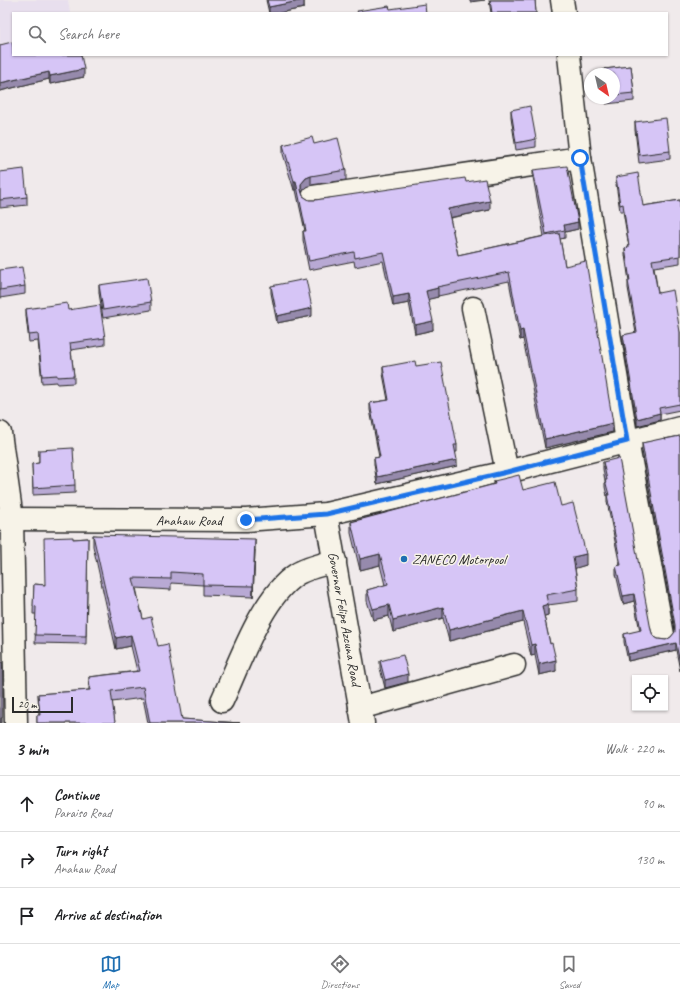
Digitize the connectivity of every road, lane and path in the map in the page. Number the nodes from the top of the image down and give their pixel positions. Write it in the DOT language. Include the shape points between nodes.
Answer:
graph roads {
  1 [pos="562,0"];
  2 [pos="564,12"];
  3 [pos="569,56"];
  4 [pos="580,158"];
  5 [pos="314,197"];
  6 [pos="473,308"];
  7 [pos="680,428"];
  8 [pos="0,433"];
  9 [pos="627,441"];
  10 [pos="507,472"];
  11 [pos="326,514"];
  12 [pos="6,519"];
  13 [pos="335,561"];
  14 [pos="663,635"];
  15 [pos="514,665"];
  16 [pos="222,701"];
  17 [pos="362,716"];
  18 [pos="16,723"];
  1 -- 2 [label="street"];
  3 -- 4 [label="street"];
  4 -- 5 [label="street"];
  4 -- 9 [label="street"];
  6 -- 10 [label="street"];
  7 -- 9 [label="street, Anahaw Road"];
  8 -- 12 [label="street"];
  9 -- 10 [label="street, Anahaw Road"];
  9 -- 14 [label="street"];
  10 -- 11 [label="street, Anahaw Road"];
  11 -- 12 [label="street, Anahaw Road" via="246,520"];
  11 -- 13 [label="street, Governor Felipe Azcuna Road"];
  12 -- 18 [label="street"];
  13 -- 16 [label="street" via="298,573 286,582 272,599 258,620"];
  13 -- 17 [label="street, Governor Felipe Azcuna Road"];
  15 -- 17 [label="street"];
}
